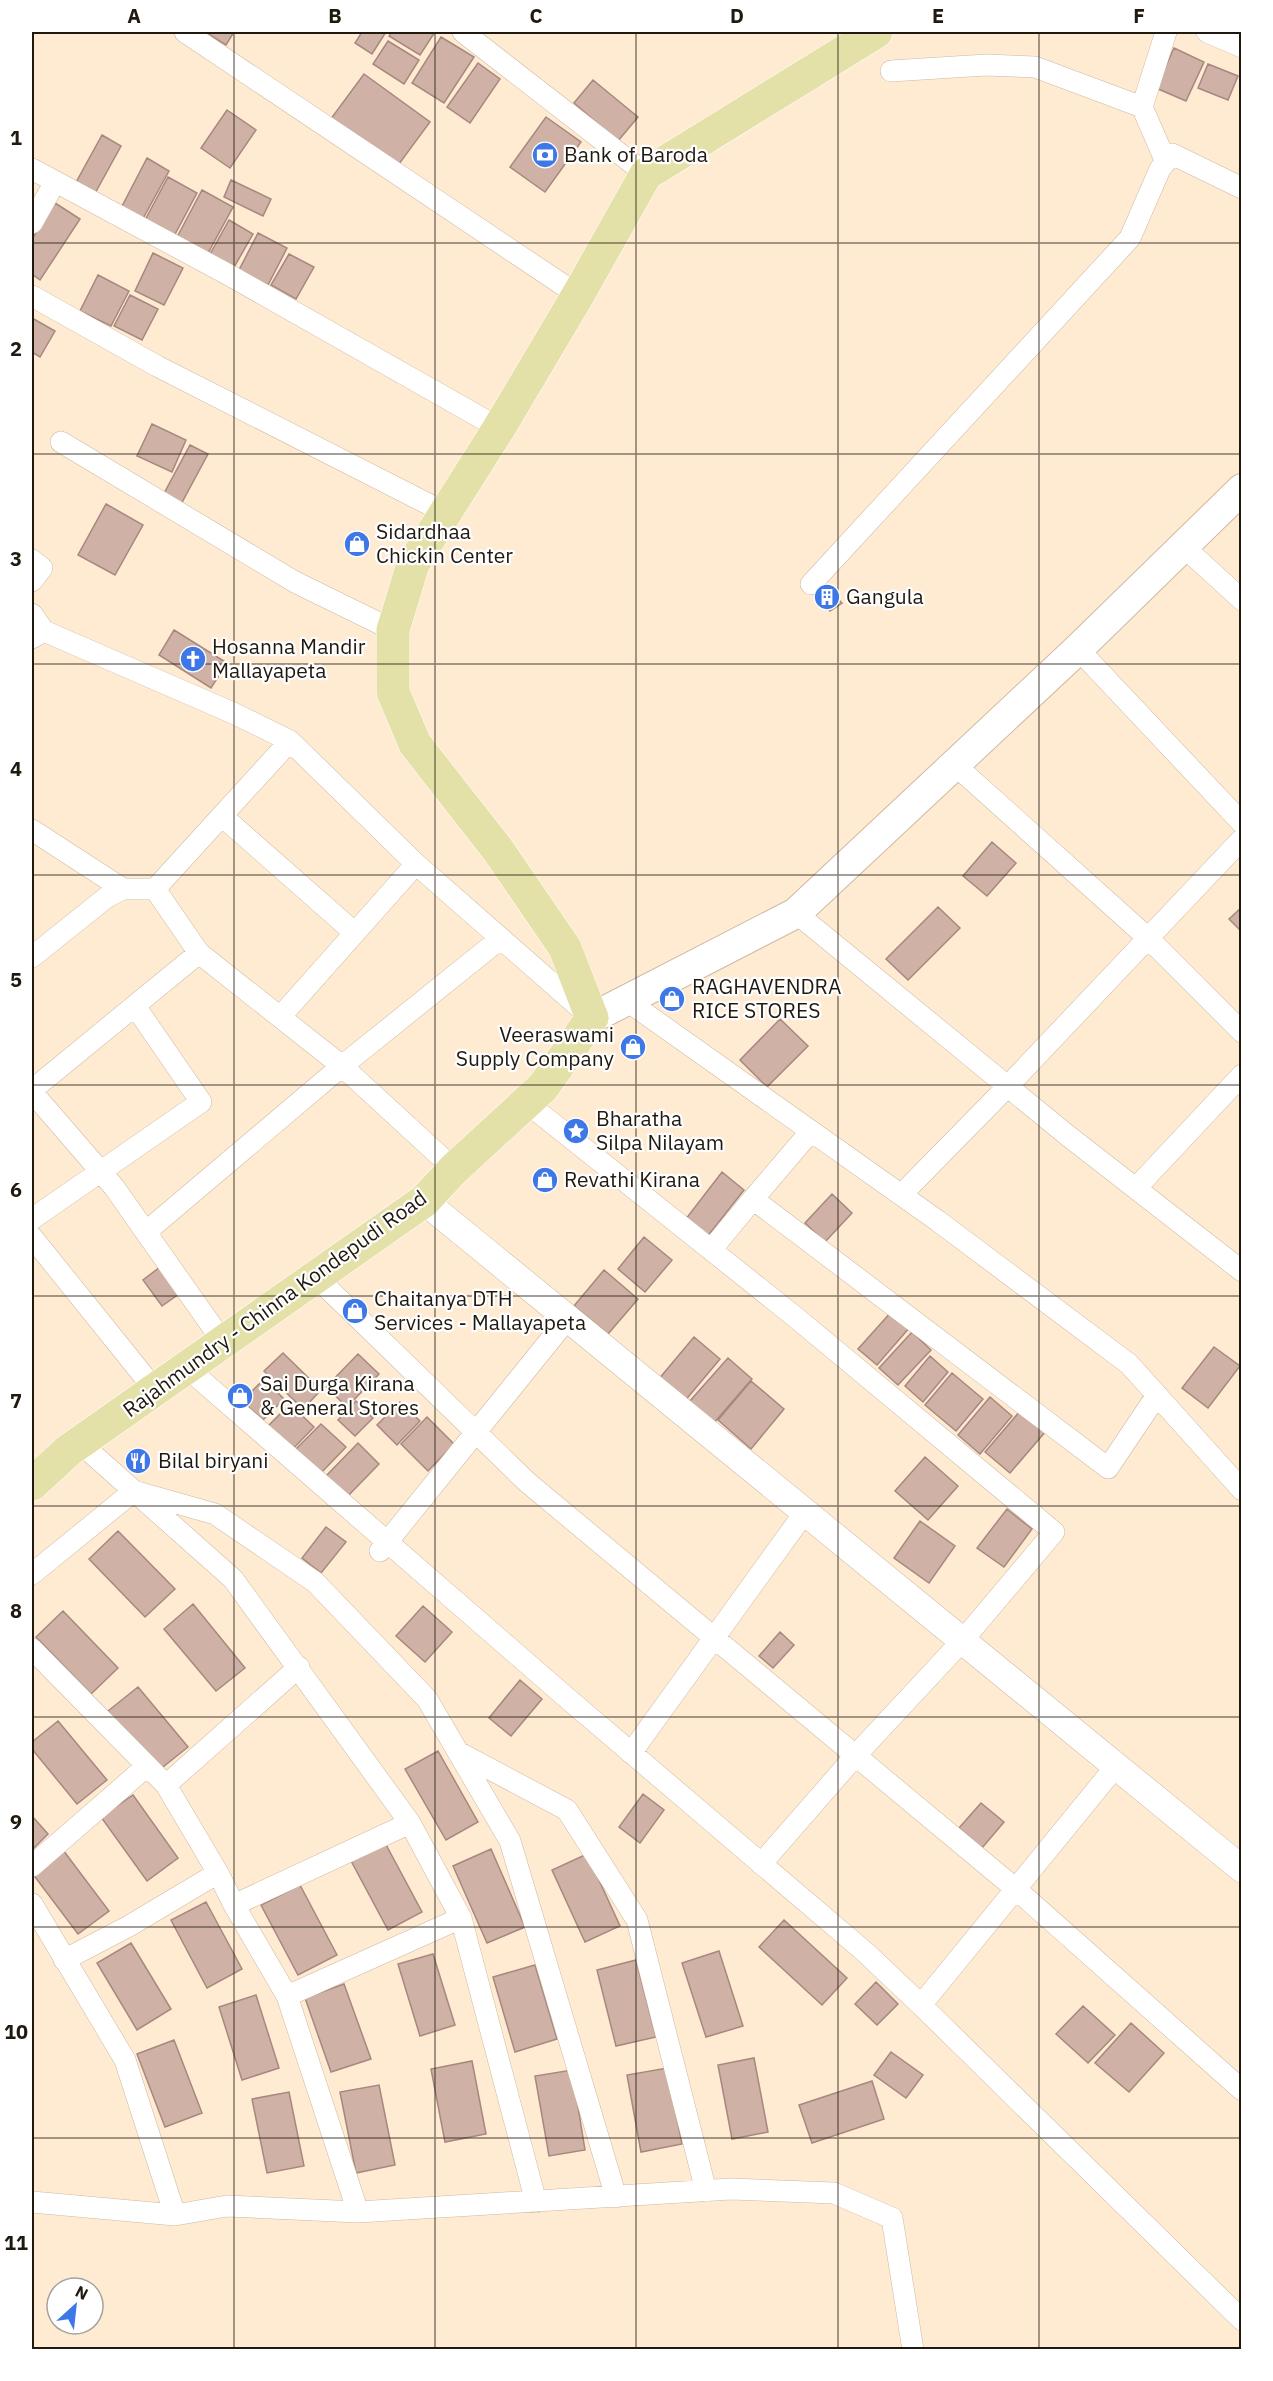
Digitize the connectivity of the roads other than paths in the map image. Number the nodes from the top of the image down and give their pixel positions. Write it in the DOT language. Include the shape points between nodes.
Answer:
graph roads {
  1 [pos="185,32"];
  2 [pos="463,32"];
  3 [pos="876,32"];
  4 [pos="1166,32"];
  5 [pos="1207,32"];
  6 [pos="1242,47"];
  7 [pos="891,71"];
  8 [pos="1142,107"];
  9 [pos="1166,162"];
  10 [pos="32,169"];
  11 [pos="646,174"];
  12 [pos="56,182"];
  13 [pos="1242,188"];
  14 [pos="32,223"];
  15 [pos="578,295"];
  16 [pos="32,296"];
  17 [pos="499,428"];
  18 [pos="61,442"];
  19 [pos="1242,489"];
  20 [pos="446,513"];
  21 [pos="1184,547"];
  22 [pos="32,560"];
  23 [pos="32,581"];
  24 [pos="811,584"];
  25 [pos="1242,600"];
  26 [pos="32,614"];
  27 [pos="393,630"];
  28 [pos="38,635"];
  29 [pos="1078,649"];
  30 [pos="290,741"];
  31 [pos="955,765"];
  32 [pos="222,816"];
  33 [pos="1242,823"];
  34 [pos="32,830"];
  35 [pos="1242,838"];
  36 [pos="416,864"];
  37 [pos="123,889"];
  38 [pos="155,889"];
  39 [pos="796,913"];
  40 [pos="356,933"];
  41 [pos="1148,938"];
  42 [pos="500,939"];
  43 [pos="199,953"];
  44 [pos="32,957"];
  45 [pos="626,1000"];
  46 [pos="135,1006"];
  47 [pos="281,1016"];
  48 [pos="592,1018"];
  49 [pos="1242,1032"];
  50 [pos="342,1066"];
  51 [pos="1242,1075"];
  52 [pos="1008,1086"];
  53 [pos="32,1091"];
  54 [pos="527,1103"];
  55 [pos="811,1131"];
  56 [pos="454,1169"];
  57 [pos="102,1172"];
  58 [pos="1136,1188"];
  59 [pos="901,1195"];
  60 [pos="753,1199"];
  61 [pos="424,1201"];
  62 [pos="32,1219"];
  63 [pos="147,1231"];
  64 [pos="32,1237"];
  65 [pos="711,1250"];
  66 [pos="1242,1271"];
  67 [pos="316,1277"];
  68 [pos="568,1318"];
  69 [pos="223,1342"];
  70 [pos="187,1368"];
  71 [pos="155,1390"];
  72 [pos="1157,1395"];
  73 [pos="476,1432"];
  74 [pos="80,1443"];
  75 [pos="32,1485"];
  76 [pos="134,1491"];
  77 [pos="1242,1491"];
  78 [pos="806,1512"];
  79 [pos="383,1546"];
  80 [pos="32,1574"];
  81 [pos="715,1637"];
  82 [pos="963,1640"];
  83 [pos="32,1649"];
  84 [pos="298,1667"];
  85 [pos="458,1752"];
  86 [pos="631,1753"];
  87 [pos="856,1755"];
  88 [pos="147,1766"];
  89 [pos="1116,1766"];
  90 [pos="166,1785"];
  91 [pos="410,1822"];
  92 [pos="761,1864"];
  93 [pos="32,1866"];
  94 [pos="1242,1869"];
  95 [pos="218,1873"];
  96 [pos="1017,1890"];
  97 [pos="32,1904"];
  98 [pos="234,1905"];
  99 [pos="461,1918"];
  100 [pos="64,1960"];
  101 [pos="287,1996"];
  102 [pos="921,2005"];
  103 [pos="1242,2090"];
  104 [pos="706,2191"];
  105 [pos="616,2197"];
  106 [pos="32,2202"];
  107 [pos="536,2202"];
  108 [pos="358,2212"];
  109 [pos="175,2215"];
  110 [pos="1242,2320"];
  111 [pos="913,2349"];
  1 -- 15 [label="street"];
  2 -- 11 [label="street"];
  3 -- 11 [label="main road"];
  4 -- 8 [label="street"];
  5 -- 6 [label="street"];
  7 -- 8 [label="street" via="986,65 1035,67"];
  8 -- 9 [label="street"];
  9 -- 13 [label="street" via="1172,154"];
  9 -- 24 [label="street" via="1130,238"];
  10 -- 12 [label="street"];
  11 -- 15 [label="main road"];
  12 -- 14 [label="street"];
  12 -- 17 [label="street"];
  15 -- 17 [label="main road"];
  16 -- 20 [label="street" via="157,366"];
  17 -- 20 [label="main road"];
  18 -- 27 [label="street" via="295,582"];
  19 -- 21 [label="main road"];
  20 -- 27 [label="main road" via="413,564"];
  21 -- 25 [label="street"];
  21 -- 29 [label="main road"];
  22 -- 23 [label="street" via="42,568"];
  26 -- 28 [label="street"];
  27 -- 48 [label="main road" via="393,692 415,744 498,850 565,948"];
  28 -- 30 [label="street" via="233,713"];
  29 -- 31 [label="main road"];
  29 -- 33 [label="street"];
  30 -- 32 [label="street"];
  30 -- 36 [label="street"];
  31 -- 39 [label="main road"];
  31 -- 41 [label="street"];
  32 -- 38 [label="street"];
  32 -- 40 [label="street"];
  34 -- 37 [label="street"];
  35 -- 41 [label="street"];
  36 -- 40 [label="street"];
  36 -- 42 [label="street"];
  37 -- 38 [label="street"];
  37 -- 44 [label="street" via="107,897"];
  38 -- 43 [label="street"];
  39 -- 45 [label="main road"];
  39 -- 52 [label="street"];
  40 -- 47 [label="street"];
  41 -- 49 [label="street"];
  41 -- 52 [label="street"];
  42 -- 48 [label="street"];
  42 -- 50 [label="street"];
  43 -- 46 [label="street"];
  43 -- 47 [label="street"];
  45 -- 48 [label="main road"];
  45 -- 55 [label="street"];
  46 -- 53 [label="street"];
  46 -- 57 [label="street" via="201,1102"];
  47 -- 50 [label="street"];
  48 -- 54 [label="main road, Rajahmundry - Chinna Kondepudi Road" via="543,1088"];
  50 -- 56 [label="street"];
  50 -- 63 [label="street"];
  51 -- 58 [label="street"];
  52 -- 58 [label="street"];
  52 -- 59 [label="street"];
  53 -- 57 [label="street"];
  54 -- 56 [label="main road, Rajahmundry - Chinna Kondepudi Road"];
  54 -- 65 [label="street"];
  55 -- 59 [label="street"];
  55 -- 60 [label="street"];
  56 -- 61 [label="main road, Rajahmundry - Chinna Kondepudi Road"];
  57 -- 62 [label="street"];
  57 -- 63 [label="street"];
  58 -- 66 [label="street"];
  59 -- 72 [label="street" via="1130,1364"];
  60 -- 65 [label="street"];
  60 -- 72 [label="street" via="1108,1468"];
  61 -- 67 [label="main road, Rajahmundry - Chinna Kondepudi Road"];
  61 -- 68 [label="street"];
  63 -- 69 [label="street"];
  64 -- 71 [label="street"];
  65 -- 82 [label="street" via="1054,1532"];
  67 -- 69 [label="main road, Rajahmundry - Chinna Kondepudi Road"];
  67 -- 73 [label="street"];
  68 -- 73 [label="street"];
  68 -- 78 [label="street"];
  69 -- 70 [label="main road, Rajahmundry - Chinna Kondepudi Road"];
  70 -- 71 [label="main road, Rajahmundry - Chinna Kondepudi Road"];
  70 -- 79 [label="street"];
  71 -- 74 [label="main road, Rajahmundry - Chinna Kondepudi Road"];
  72 -- 77 [label="street"];
  73 -- 79 [label="street"];
  73 -- 81 [label="street" via="527,1482"];
  74 -- 75 [label="main road, Rajahmundry - Chinna Kondepudi Road"];
  74 -- 76 [label="street"];
  76 -- 80 [label="street"];
  76 -- 84 [label="street" via="233,1579"];
  76 -- 85 [label="street" via="215,1514 315,1582 427,1699"];
  78 -- 81 [label="street"];
  78 -- 82 [label="street"];
  79 -- 86 [label="street"];
  81 -- 86 [label="street"];
  81 -- 87 [label="street"];
  82 -- 87 [label="street"];
  82 -- 89 [label="street"];
  83 -- 88 [label="street"];
  84 -- 90 [label="street"];
  84 -- 91 [label="street"];
  85 -- 104 [label="street" via="567,1810 637,1920"];
  85 -- 105 [label="street" via="510,1841"];
  86 -- 92 [label="street"];
  87 -- 92 [label="street"];
  87 -- 96 [label="street"];
  88 -- 90 [label="street"];
  88 -- 93 [label="street"];
  89 -- 94 [label="street"];
  89 -- 96 [label="street"];
  90 -- 95 [label="street"];
  91 -- 98 [label="street"];
  91 -- 99 [label="street"];
  92 -- 102 [label="street"];
  95 -- 98 [label="street"];
  95 -- 100 [label="street"];
  96 -- 102 [label="street"];
  96 -- 103 [label="street"];
  97 -- 100 [label="street"];
  98 -- 101 [label="street"];
  99 -- 101 [label="street"];
  99 -- 107 [label="street"];
  100 -- 109 [label="street" via="125,2060"];
  101 -- 108 [label="street"];
  102 -- 110 [label="street"];
  104 -- 105 [label="street"];
  104 -- 111 [label="street" via="834,2193 892,2218"];
  105 -- 107 [label="street"];
  106 -- 109 [label="street"];
  107 -- 108 [label="street"];
  108 -- 109 [label="street" via="227,2206"];
}
